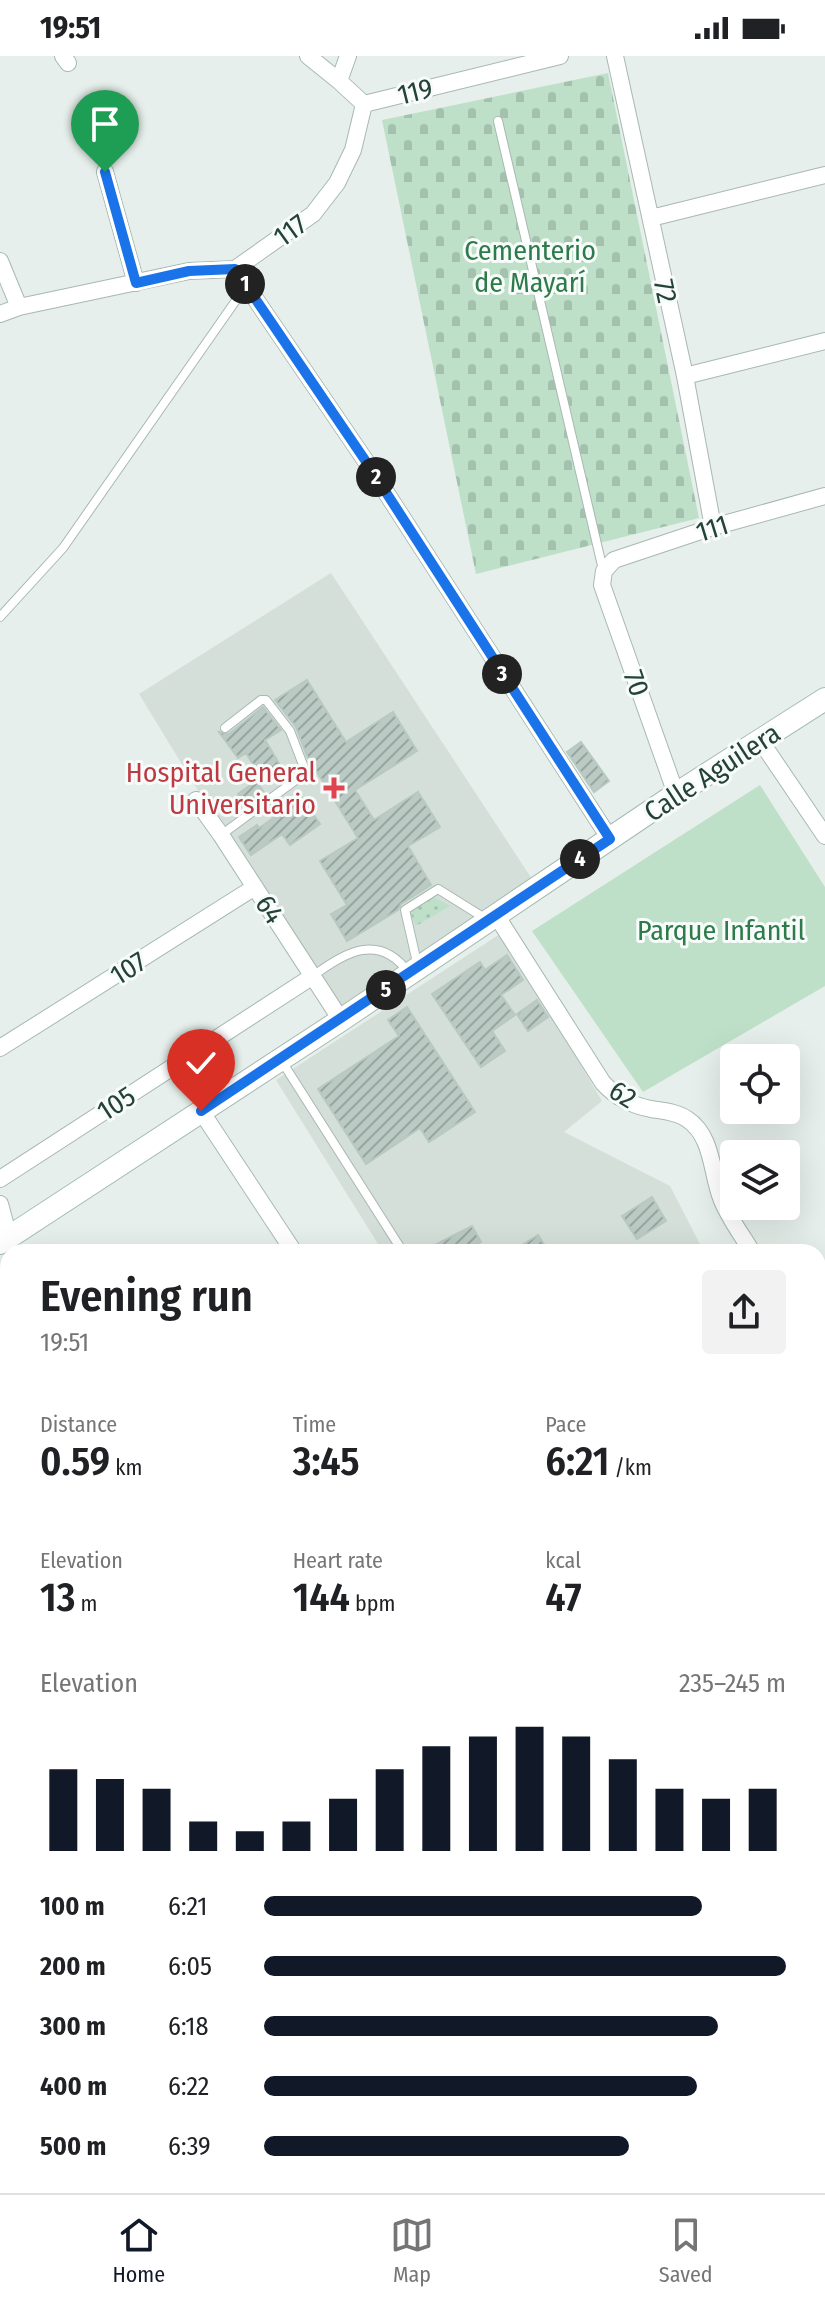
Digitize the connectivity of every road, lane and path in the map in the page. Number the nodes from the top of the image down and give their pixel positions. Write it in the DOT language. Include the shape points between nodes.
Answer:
graph roads {
  1 [pos="308,56"];
  2 [pos="348,56"];
  3 [pos="560,56"];
  4 [pos="615,56"];
  5 [pos="339,81"];
  6 [pos="364,104"];
  7 [pos="498,121"];
  8 [pos="105,172"];
  9 [pos="825,175"];
  10 [pos="651,218"];
  11 [pos="0,261"];
  12 [pos="235,269"];
  13 [pos="136,283"];
  14 [pos="246,286"];
  15 [pos="19,307"];
  16 [pos="0,314"];
  17 [pos="825,341"];
  18 [pos="685,376"];
  19 [pos="825,496"];
  20 [pos="713,527"];
  21 [pos="604,571"];
  22 [pos="0,617"];
  23 [pos="825,699"];
  24 [pos="225,728"];
  25 [pos="760,740"];
  26 [pos="676,794"];
  27 [pos="196,800"];
  28 [pos="221,835"];
  29 [pos="825,836"];
  30 [pos="610,839"];
  31 [pos="255,887"];
  32 [pos="492,918"];
  33 [pos="414,971"];
  34 [pos="313,976"];
  35 [pos="341,1020"];
  36 [pos="0,1048"];
  37 [pos="280,1060"];
  38 [pos="201,1111"];
  39 [pos="0,1179"];
  40 [pos="0,1204"];
  41 [pos="5,1240"];
  42 [pos="289,1244"];
  43 [pos="398,1244"];
  44 [pos="747,1244"];
  1 -- 5 [label="street"];
  2 -- 5 [label="street"];
  3 -- 6 [label="street, 119"];
  4 -- 10 [label="street, 72"];
  5 -- 6 [label="street"];
  6 -- 12 [label="street, 117" via="353,150 313,214"];
  7 -- 21 [label="lane"];
  8 -- 13 [label="street"];
  9 -- 10 [label="street"];
  10 -- 18 [label="street, 72"];
  11 -- 15 [label="street"];
  12 -- 13 [label="street" via="189,271"];
  12 -- 14 [label="street"];
  13 -- 15 [label="street"];
  14 -- 22 [label="lane" via="63,548"];
  14 -- 30 [label="street"];
  15 -- 16 [label="street"];
  17 -- 18 [label="street"];
  18 -- 20 [label="street, 72"];
  19 -- 20 [label="street, 111"];
  20 -- 21 [label="street, 111" via="614,560"];
  21 -- 26 [label="street, 70" via="602,585"];
  23 -- 25 [label="main road, Calle Aguilera"];
  24 -- 28 [label="lane" via="266,700 290,731 305,770"];
  25 -- 26 [label="main road, Calle Aguilera"];
  25 -- 29 [label="street"];
  26 -- 30 [label="main road, Calle Aguilera"];
  27 -- 28 [label="street, 64"];
  28 -- 31 [label="street, 64"];
  30 -- 32 [label="main road, Calle Aguilera"];
  31 -- 34 [label="street, 64"];
  31 -- 36 [label="street, 107"];
  32 -- 33 [label="main road, Calle Aguilera"];
  32 -- 33 [label="lane" via="438,889 405,910"];
  32 -- 44 [label="street, 62" via="609,1089 628,1103 687,1119 699,1132 720,1196"];
  33 -- 34 [label="lane" via="368,949 342,955"];
  33 -- 35 [label="main road, Calle Aguilera"];
  34 -- 35 [label="street, 64"];
  34 -- 39 [label="street, 105"];
  35 -- 37 [label="main road, Calle Aguilera"];
  37 -- 38 [label="main road, Calle Aguilera"];
  37 -- 43 [label="lane"];
  38 -- 41 [label="main road, Calle Aguilera"];
  38 -- 42 [label="street"];
  40 -- 41 [label="street"];
}
